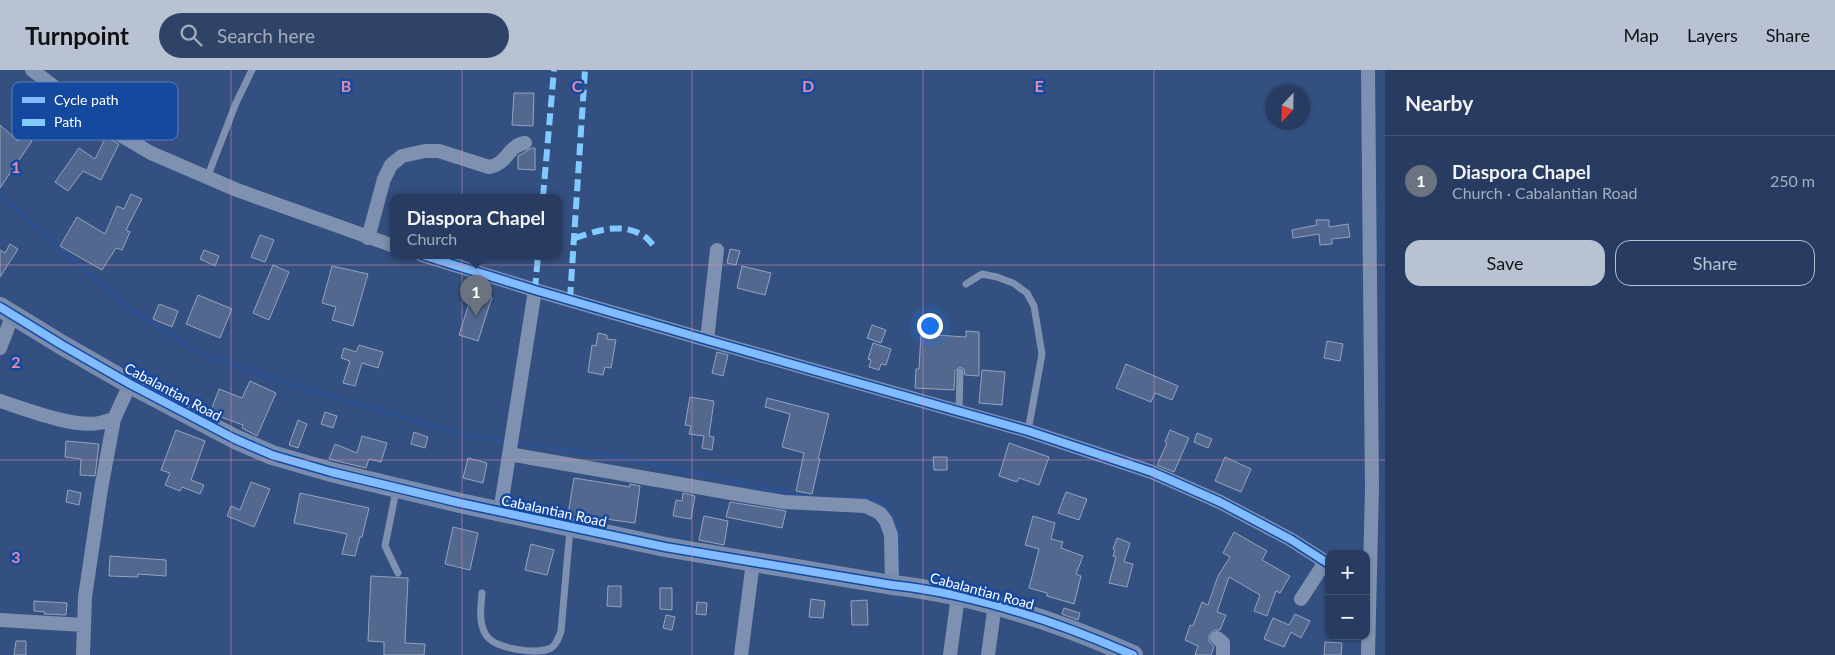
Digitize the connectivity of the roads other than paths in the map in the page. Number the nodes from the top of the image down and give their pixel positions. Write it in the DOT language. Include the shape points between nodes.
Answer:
graph roads {
  1 [pos="32,70"];
  2 [pos="252,70"];
  3 [pos="1368,70"];
  4 [pos="48,82"];
  5 [pos="128,140"];
  6 [pos="525,143"];
  7 [pos="207,178"];
  8 [pos="368,238"];
  9 [pos="390,245"];
  10 [pos="716,250"];
  11 [pos="435,259"];
  12 [pos="966,284"];
  13 [pos="535,290"];
  14 [pos="6,310"];
  15 [pos="707,340"];
  16 [pos="0,348"];
  17 [pos="960,372"];
  18 [pos="130,384"];
  19 [pos="0,401"];
  20 [pos="959,412"];
  21 [pos="114,418"];
  22 [pos="1028,431"];
  23 [pos="509,451"];
  24 [pos="397,487"];
  25 [pos="500,512"];
  26 [pos="570,527"];
  27 [pos="1370,550"];
  28 [pos="754,562"];
  29 [pos="1325,563"];
  30 [pos="1325,567"];
  31 [pos="398,573"];
  32 [pos="892,585"];
  33 [pos="482,593"];
  34 [pos="1368,595"];
  35 [pos="958,596"];
  36 [pos="1300,599"];
  37 [pos="995,604"];
  38 [pos="0,620"];
  39 [pos="84,625"];
  40 [pos="1217,638"];
  41 [pos="1104,649"];
  42 [pos="83,655"];
  43 [pos="741,655"];
  44 [pos="950,655"];
  45 [pos="988,655"];
  46 [pos="1133,655"];
  47 [pos="1223,655"];
  48 [pos="1368,655"];
  1 -- 4 [label="street"];
  2 -- 7 [label="lane"];
  3 -- 27 [label="street" via="1372,488"];
  5 -- 7 [label="street"];
  6 -- 8 [label="street" via="513,148 497,166 489,167 439,151 402,156 390,166 384,179"];
  7 -- 8 [label="street"];
  8 -- 9 [label="street"];
  10 -- 15 [label="street"];
  11 -- 13 [label="street"];
  12 -- 22 [label="lane" via="982,274 997,277 1027,293 1034,306 1042,354"];
  13 -- 15 [label="street"];
  13 -- 23 [label="street"];
  14 -- 16 [label="street"];
  14 -- 18 [label="street, Cabalantian Road"];
  15 -- 20 [label="street"];
  17 -- 20 [label="lane"];
  18 -- 21 [label="street"];
  18 -- 24 [label="street, Cabalantian Road" via="272,455"];
  19 -- 21 [label="street" via="58,419 99,423"];
  20 -- 22 [label="street"];
  21 -- 39 [label="street" via="91,552"];
  22 -- 29 [label="street" via="1152,472 1220,502 1290,539"];
  23 -- 25 [label="street"];
  23 -- 32 [label="street" via="784,502 865,506 880,513 891,535"];
  24 -- 25 [label="street, Cabalantian Road"];
  24 -- 31 [label="lane" via="385,546"];
  25 -- 26 [label="street, Cabalantian Road"];
  26 -- 28 [label="street, Cabalantian Road"];
  26 -- 33 [label="lane" via="561,631 551,648 527,651 498,644 486,636 480,616"];
  28 -- 32 [label="street, Cabalantian Road"];
  28 -- 43 [label="street"];
  30 -- 36 [label="street"];
  32 -- 35 [label="street, Cabalantian Road"];
  34 -- 48 [label="street"];
  35 -- 37 [label="street, Cabalantian Road"];
  35 -- 44 [label="street"];
  37 -- 41 [label="street, Cabalantian Road" via="1086,635"];
  37 -- 45 [label="street"];
  38 -- 39 [label="street"];
  39 -- 42 [label="street"];
  40 -- 47 [label="street" via="1222,643"];
  41 -- 46 [label="street, Cabalantian Road"];
}
